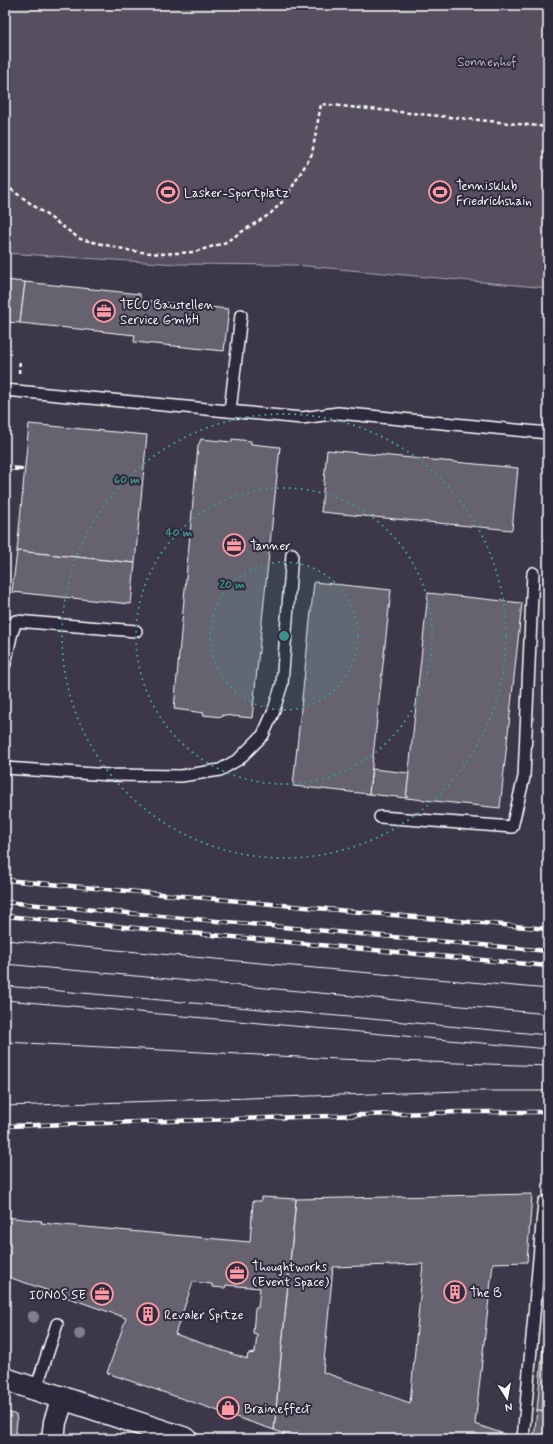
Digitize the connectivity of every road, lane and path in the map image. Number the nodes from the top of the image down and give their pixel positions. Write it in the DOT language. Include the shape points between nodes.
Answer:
graph roads {
  1 [pos="548,127"];
  2 [pos="5,185"];
  3 [pos="241,315"];
  4 [pos="5,390"];
  5 [pos="230,411"];
  6 [pos="548,433"];
  7 [pos="292,554"];
  8 [pos="533,573"];
  9 [pos="136,631"];
  10 [pos="5,664"];
  11 [pos="5,768"];
  12 [pos="380,817"];
  13 [pos="548,1202"];
  14 [pos="57,1324"];
  15 [pos="5,1379"];
  16 [pos="36,1389"];
  17 [pos="63,1398"];
  18 [pos="53,1439"];
  19 [pos="186,1439"];
  20 [pos="523,1439"];
  1 -- 2 [label="path" via="321,104 312,154 285,199 270,214 224,243 194,252 160,254 132,251 80,239"];
  3 -- 5 [label="lane"];
  4 -- 5 [label="lane"];
  5 -- 6 [label="lane" via="302,418 338,414"];
  7 -- 11 [label="lane" via="282,684 263,735 239,759 220,770 181,776 109,775"];
  8 -- 12 [label="lane" via="524,777 512,827"];
  9 -- 10 [label="lane" via="16,621"];
  13 -- 20 [label="lane" via="544,1202"];
  14 -- 16 [label="lane"];
  15 -- 16 [label="street"];
  16 -- 17 [label="street"];
  17 -- 18 [label="street" via="55,1422"];
  17 -- 19 [label="street"];
}
